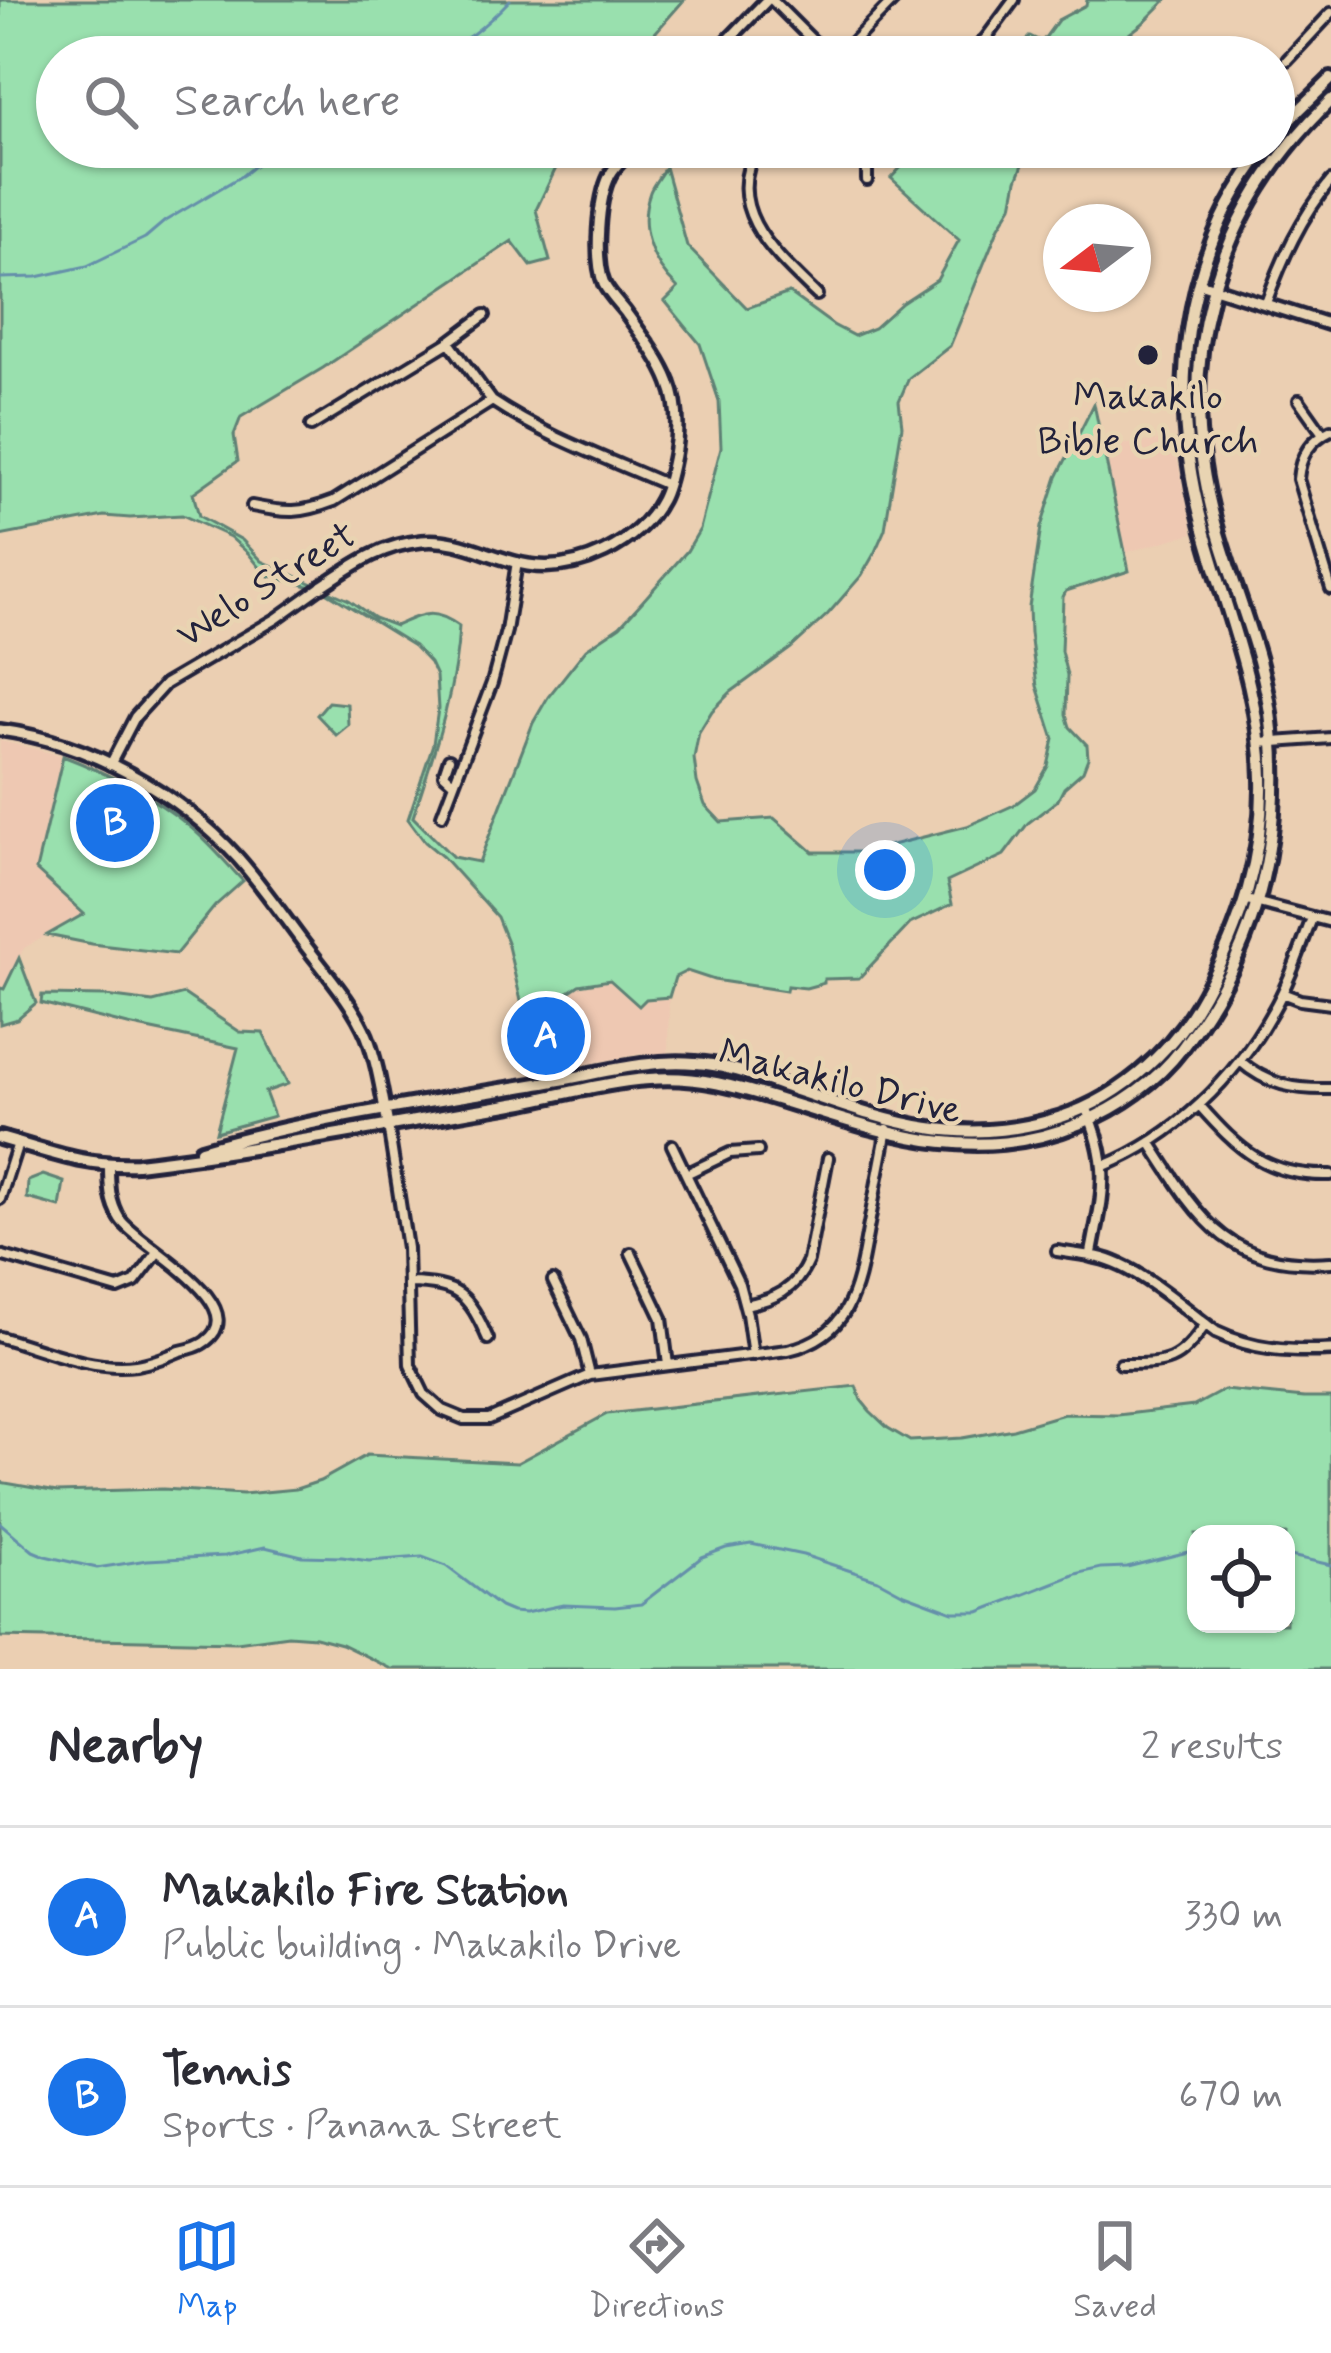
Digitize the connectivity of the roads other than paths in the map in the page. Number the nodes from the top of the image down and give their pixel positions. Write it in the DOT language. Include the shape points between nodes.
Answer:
graph roads {
  1 [pos="770,0"];
  2 [pos="894,0"];
  3 [pos="1014,0"];
  4 [pos="1331,13"];
  5 [pos="733,36"];
  6 [pos="807,36"];
  7 [pos="859,36"];
  8 [pos="987,36"];
  9 [pos="1295,51"];
  10 [pos="1331,79"];
  11 [pos="1331,100"];
  12 [pos="1295,117"];
  13 [pos="1295,137"];
  14 [pos="617,168"];
  15 [pos="750,168"];
  16 [pos="867,168"];
  17 [pos="1253,168"];
  18 [pos="1271,168"];
  19 [pos="867,180"];
  20 [pos="1331,181"];
  21 [pos="1199,283"];
  22 [pos="1214,286"];
  23 [pos="818,295"];
  24 [pos="1266,303"];
  25 [pos="485,315"];
  26 [pos="1331,325"];
  27 [pos="449,342"];
  28 [pos="1300,400"];
  29 [pos="493,401"];
  30 [pos="311,426"];
  31 [pos="1327,432"];
  32 [pos="667,485"];
  33 [pos="252,506"];
  34 [pos="518,562"];
  35 [pos="322,586"];
  36 [pos="1331,589"];
  37 [pos="0,730"];
  38 [pos="1331,738"];
  39 [pos="1266,743"];
  40 [pos="449,759"];
  41 [pos="110,765"];
  42 [pos="454,783"];
  43 [pos="442,815"];
  44 [pos="1252,902"];
  45 [pos="1312,918"];
  46 [pos="1331,922"];
  47 [pos="1282,993"];
  48 [pos="1331,1004"];
  49 [pos="1240,1061"];
  50 [pos="554,1082"];
  51 [pos="1331,1089"];
  52 [pos="556,1096"];
  53 [pos="1198,1105"];
  54 [pos="385,1109"];
  55 [pos="1089,1114"];
  56 [pos="388,1125"];
  57 [pos="888,1127"];
  58 [pos="0,1138"];
  59 [pos="1150,1142"];
  60 [pos="18,1143"];
  61 [pos="672,1144"];
  62 [pos="758,1151"];
  63 [pos="828,1158"];
  64 [pos="164,1161"];
  65 [pos="109,1165"];
  66 [pos="1104,1166"];
  67 [pos="686,1174"];
  68 [pos="1331,1175"];
  69 [pos="0,1198"];
  70 [pos="1057,1251"];
  71 [pos="158,1252"];
  72 [pos="631,1253"];
  73 [pos="0,1255"];
  74 [pos="1091,1256"];
  75 [pos="1331,1262"];
  76 [pos="553,1281"];
  77 [pos="408,1283"];
  78 [pos="745,1305"];
  79 [pos="1206,1324"];
  80 [pos="0,1337"];
  81 [pos="488,1339"];
  82 [pos="1331,1350"];
  83 [pos="753,1354"];
  84 [pos="1121,1364"];
  85 [pos="668,1365"];
  86 [pos="590,1375"];
  1 -- 5 [label="street"];
  1 -- 6 [label="street"];
  2 -- 7 [label="street"];
  3 -- 8 [label="street"];
  4 -- 9 [label="street"];
  10 -- 12 [label="main road"];
  11 -- 13 [label="main road, Makakilo Drive"];
  14 -- 32 [label="street, Welo Street" via="597,228 603,282 676,397"];
  15 -- 23 [label="street" via="746,196 759,234"];
  16 -- 19 [label="street"];
  17 -- 21 [label="main road, Makakilo Drive"];
  18 -- 22 [label="main road, Makakilo Drive"];
  20 -- 24 [label="street" via="1300,226"];
  21 -- 22 [label="street"];
  21 -- 39 [label="main road, Makakilo Drive" via="1182,386 1192,484"];
  22 -- 24 [label="street"];
  22 -- 39 [label="main road, Makakilo Drive" via="1202,339 1198,435 1204,482 1265,684"];
  24 -- 26 [label="street"];
  25 -- 27 [label="street"];
  27 -- 29 [label="street"];
  27 -- 30 [label="street"];
  28 -- 31 [label="street"];
  29 -- 32 [label="street" via="535,428"];
  29 -- 33 [label="street" via="334,501 289,514"];
  31 -- 36 [label="street" via="1306,451 1298,479"];
  32 -- 34 [label="street, Welo Street" via="643,525 619,544 560,566"];
  34 -- 35 [label="street, Welo Street" via="448,540 422,541 368,555"];
  34 -- 42 [label="street" via="492,683"];
  35 -- 41 [label="street, Welo Street" via="154,694"];
  37 -- 41 [label="street"];
  38 -- 39 [label="street"];
  39 -- 44 [label="main road, Makakilo Drive"];
  40 -- 42 [label="street" via="444,774"];
  41 -- 54 [label="street" via="182,807 254,878 356,1016"];
  42 -- 43 [label="street"];
  44 -- 45 [label="street"];
  44 -- 55 [label="main road, Makakilo Drive" via="1192,1017"];
  45 -- 46 [label="street"];
  45 -- 47 [label="street"];
  47 -- 48 [label="street"];
  47 -- 49 [label="street"];
  49 -- 51 [label="street" via="1278,1084"];
  49 -- 53 [label="street"];
  50 -- 52 [label="main road"];
  50 -- 54 [label="main road, Makakilo Drive"];
  50 -- 57 [label="main road, Makakilo Drive" via="642,1064 700,1063"];
  52 -- 56 [label="main road, Makakilo Drive"];
  52 -- 57 [label="main road, Makakilo Drive" via="644,1079 699,1079"];
  53 -- 59 [label="street"];
  53 -- 68 [label="street" via="1262,1162"];
  54 -- 56 [label="street"];
  54 -- 64 [label="main road, Makakilo Drive"];
  55 -- 57 [label="main road, Makakilo Drive" via="990,1132"];
  55 -- 66 [label="street"];
  56 -- 64 [label="main road, Makakilo Drive"];
  56 -- 77 [label="street"];
  57 -- 83 [label="street" via="847,1310 826,1334 798,1348"];
  58 -- 60 [label="main road, Makakilo Drive"];
  59 -- 66 [label="street"];
  59 -- 75 [label="street" via="1187,1201 1222,1236 1266,1257"];
  60 -- 65 [label="main road, Makakilo Drive"];
  60 -- 69 [label="street"];
  61 -- 67 [label="street"];
  62 -- 67 [label="street" via="730,1153"];
  63 -- 78 [label="street" via="803,1273 780,1295"];
  64 -- 65 [label="main road, Makakilo Drive"];
  65 -- 71 [label="street" via="117,1215"];
  66 -- 74 [label="street"];
  67 -- 78 [label="street"];
  70 -- 74 [label="street"];
  71 -- 73 [label="street" via="138,1280 118,1289"];
  71 -- 80 [label="street" via="197,1283 214,1311 214,1331 202,1344 121,1366"];
  72 -- 85 [label="street" via="662,1318"];
  74 -- 79 [label="street" via="1126,1267"];
  76 -- 86 [label="street"];
  77 -- 81 [label="street" via="459,1292"];
  77 -- 86 [label="street" via="412,1373 449,1414 496,1417"];
  78 -- 83 [label="street"];
  79 -- 82 [label="street" via="1261,1348"];
  79 -- 84 [label="street" via="1175,1358"];
  83 -- 85 [label="street"];
  85 -- 86 [label="street"];
}
